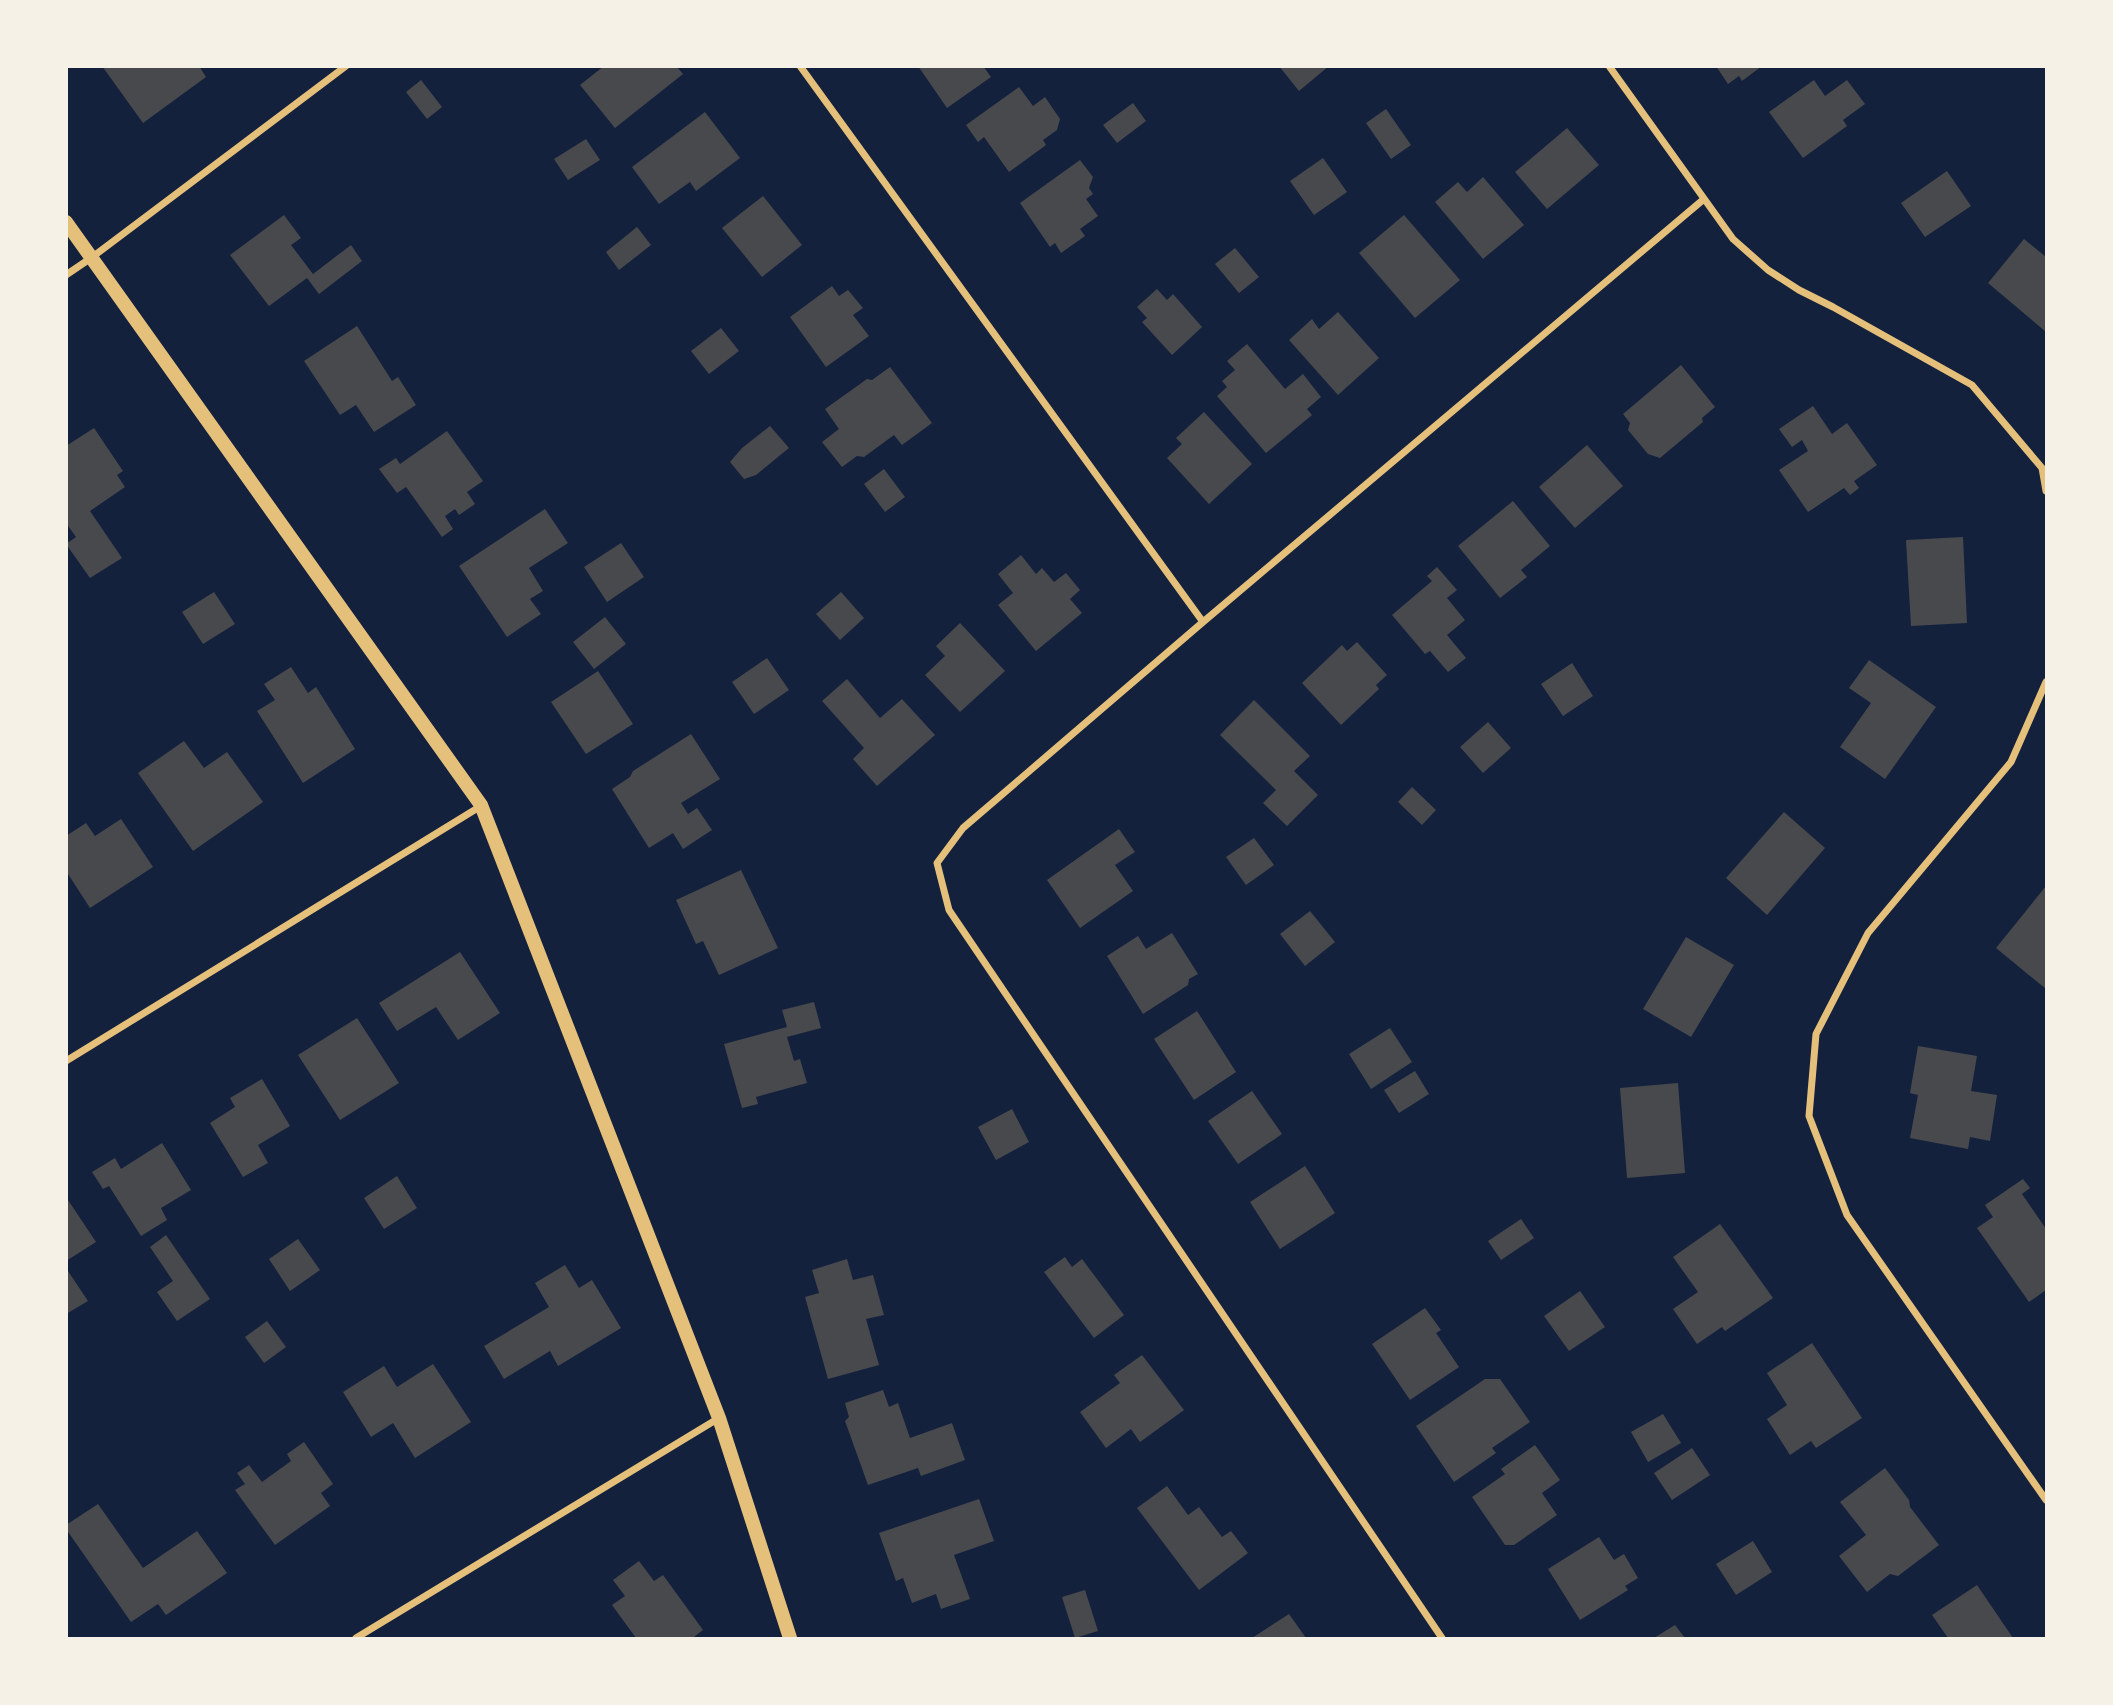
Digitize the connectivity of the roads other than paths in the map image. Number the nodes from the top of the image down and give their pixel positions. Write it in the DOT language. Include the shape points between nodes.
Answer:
graph roads {
  1 [pos="346,66"];
  2 [pos="800,66"];
  3 [pos="1609,66"];
  4 [pos="1704,199"];
  5 [pos="66,222"];
  6 [pos="91,258"];
  7 [pos="66,275"];
  8 [pos="2044,466"];
  9 [pos="2046,491"];
  10 [pos="1203,622"];
  11 [pos="2046,682"];
  12 [pos="481,805"];
  13 [pos="66,1061"];
  14 [pos="719,1418"];
  15 [pos="2046,1500"];
  16 [pos="356,1639"];
  17 [pos="790,1639"];
  18 [pos="1442,1639"];
  1 -- 6 [label="street"];
  2 -- 10 [label="street"];
  3 -- 4 [label="street"];
  4 -- 8 [label="street" via="1733,239 1768,270 1972,385"];
  4 -- 10 [label="street"];
  5 -- 6 [label="main road"];
  6 -- 7 [label="street"];
  6 -- 12 [label="main road"];
  8 -- 9 [label="street"];
  10 -- 18 [label="street" via="962,828 937,863 949,910"];
  11 -- 15 [label="street" via="2011,762 1868,933 1816,1034 1809,1116 1847,1215"];
  12 -- 13 [label="street"];
  12 -- 14 [label="main road"];
  14 -- 16 [label="street"];
  14 -- 17 [label="main road"];
}
